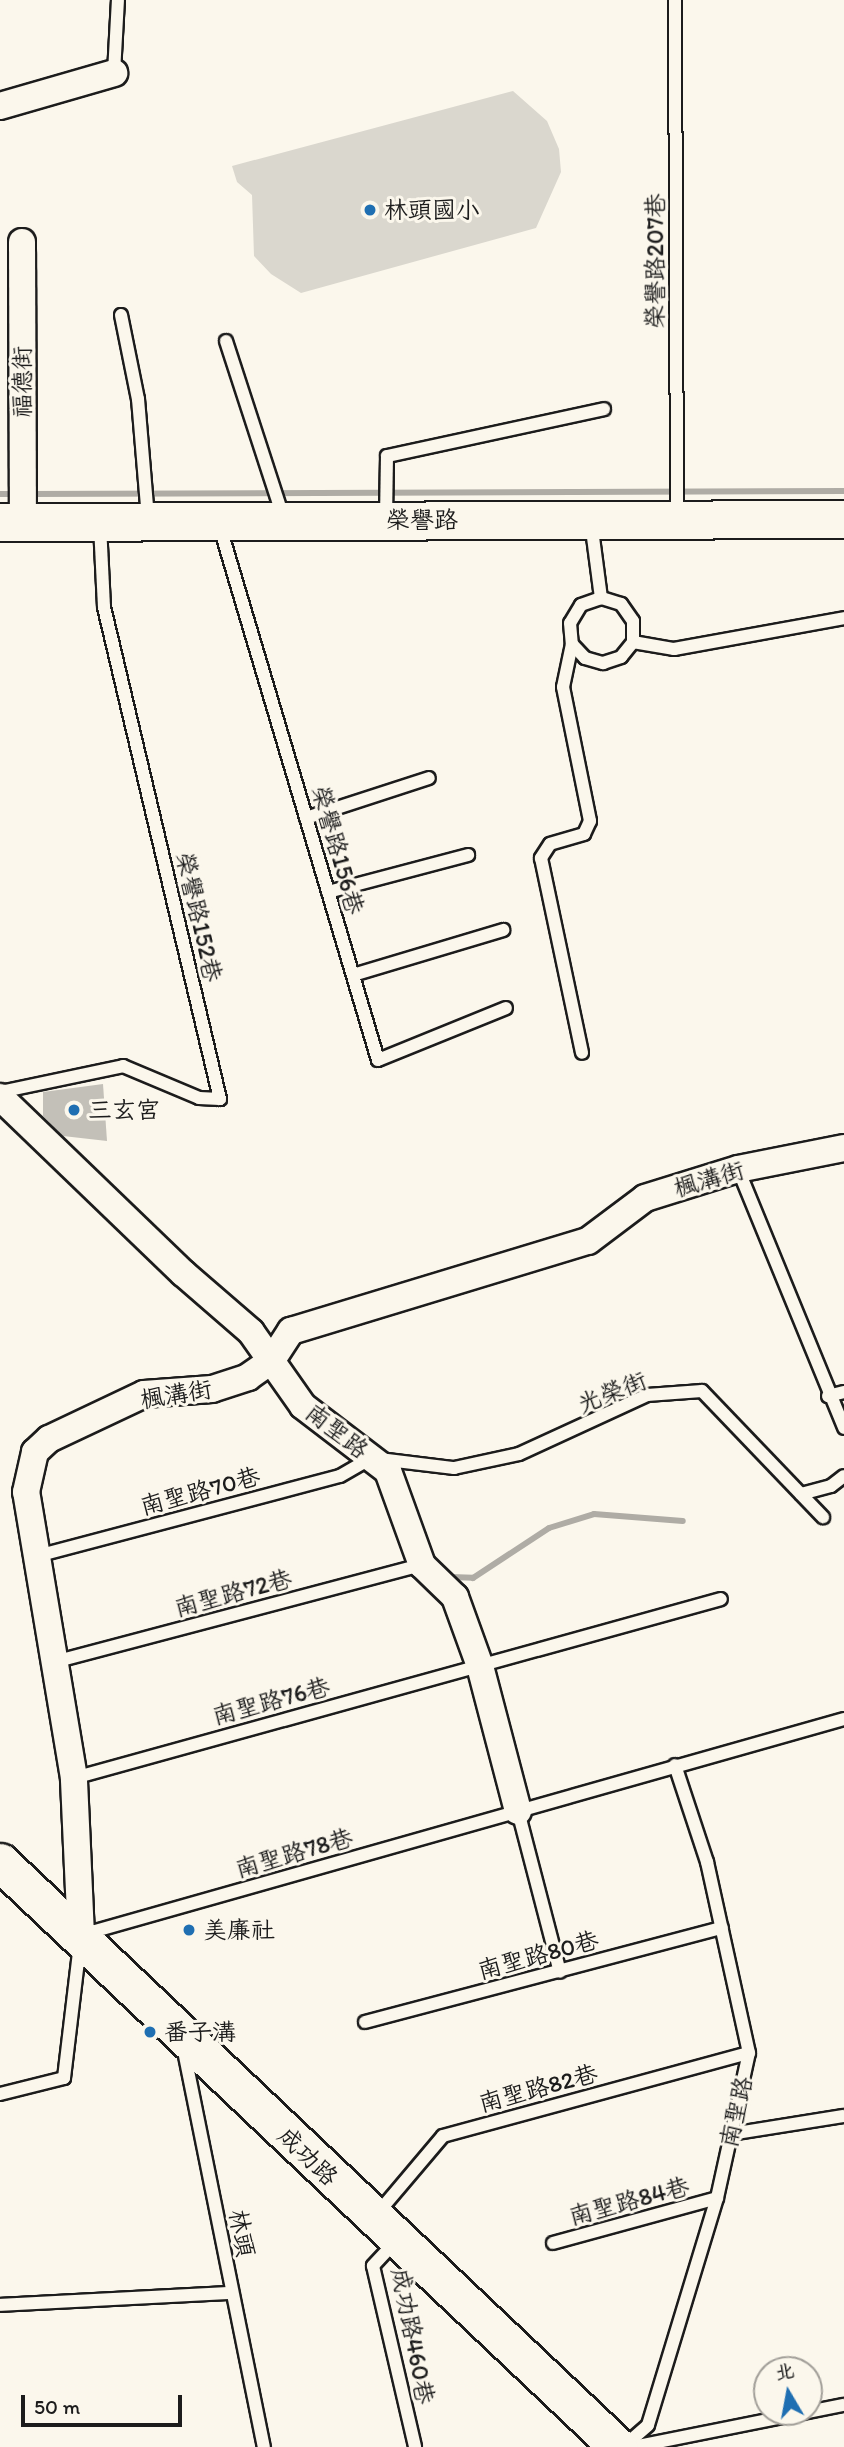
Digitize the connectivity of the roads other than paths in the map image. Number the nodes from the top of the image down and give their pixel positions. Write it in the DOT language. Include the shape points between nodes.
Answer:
graph roads {
  1 [pos="118,0"];
  2 [pos="675,0"];
  3 [pos="114,73"];
  4 [pos="0,106"];
  5 [pos="22,242"];
  6 [pos="121,315"];
  7 [pos="226,341"];
  8 [pos="604,409"];
  9 [pos="100,519"];
  10 [pos="148,519"];
  11 [pos="844,519"];
  12 [pos="218,520"];
  13 [pos="284,520"];
  14 [pos="386,520"];
  15 [pos="591,521"];
  16 [pos="677,521"];
  17 [pos="11,522"];
  18 [pos="601,598"];
  19 [pos="844,618"];
  20 [pos="633,642"];
  21 [pos="572,644"];
  22 [pos="429,778"];
  23 [pos="306,818"];
  24 [pos="468,855"];
  25 [pos="328,892"];
  26 [pos="503,930"];
  27 [pos="353,975"];
  28 [pos="506,1008"];
  29 [pos="582,1053"];
  30 [pos="0,1092"];
  31 [pos="0,1097"];
  32 [pos="844,1148"];
  33 [pos="738,1169"];
  34 [pos="272,1360"];
  35 [pos="844,1392"];
  36 [pos="828,1396"];
  37 [pos="844,1428"];
  38 [pos="371,1458"];
  39 [pos="844,1476"];
  40 [pos="801,1494"];
  41 [pos="823,1517"];
  42 [pos="37,1556"];
  43 [pos="422,1565"];
  44 [pos="721,1599"];
  45 [pos="54,1662"];
  46 [pos="480,1665"];
  47 [pos="844,1719"];
  48 [pos="675,1765"];
  49 [pos="74,1778"];
  50 [pos="518,1811"];
  51 [pos="0,1862"];
  52 [pos="722,1928"];
  53 [pos="81,1935"];
  54 [pos="560,1972"];
  55 [pos="365,2022"];
  56 [pos="175,2028"];
  57 [pos="749,2053"];
  58 [pos="0,2094"];
  59 [pos="844,2116"];
  60 [pos="731,2134"];
  61 [pos="717,2198"];
  62 [pos="385,2230"];
  63 [pos="553,2243"];
  64 [pos="232,2293"];
  65 [pos="0,2305"];
  66 [pos="844,2405"];
  67 [pos="264,2447"];
  68 [pos="415,2447"];
  69 [pos="618,2447"];
  70 [pos="624,2447"];
  71 [pos="634,2447"];
  1 -- 3 [label="lane"];
  2 -- 16 [label="lane, 榮譽路207巷"];
  3 -- 4 [label="street"];
  5 -- 17 [label="street, 福德街"];
  6 -- 10 [label="lane" via="138,398"];
  7 -- 13 [label="lane"];
  8 -- 14 [label="lane" via="387,456"];
  9 -- 10 [label="street, 榮譽路"];
  9 -- 17 [label="street, 榮譽路"];
  9 -- 30 [label="lane, 榮譽路152巷" via="104,607 220,1099 199,1098 123,1066"];
  10 -- 12 [label="street, 榮譽路"];
  11 -- 16 [label="street, 榮譽路"];
  12 -- 13 [label="street, 榮譽路"];
  12 -- 23 [label="lane, 榮譽路156巷"];
  13 -- 14 [label="street, 榮譽路"];
  14 -- 15 [label="street, 榮譽路"];
  15 -- 16 [label="street, 榮譽路"];
  15 -- 18 [label="lane"];
  18 -- 20 [label="lane" via="621,604 633,621"];
  18 -- 21 [label="lane" via="582,605 570,623"];
  19 -- 20 [label="lane" via="674,649"];
  20 -- 21 [label="lane" via="621,657 603,663 585,658"];
  21 -- 29 [label="lane" via="563,687 590,821 584,834 550,844 541,858"];
  22 -- 23 [label="lane"];
  23 -- 25 [label="lane, 榮譽路156巷"];
  24 -- 25 [label="lane"];
  25 -- 27 [label="lane, 榮譽路156巷"];
  26 -- 27 [label="lane"];
  27 -- 28 [label="lane, 榮譽路156巷" via="378,1060"];
  31 -- 34 [label="street, 南聖路" via="251,1332"];
  32 -- 33 [label="street, 楓溝街"];
  33 -- 34 [label="street, 楓溝街" via="645,1198 588,1241 536,1261 291,1331"];
  33 -- 36 [label="lane"];
  34 -- 38 [label="street, 南聖路" via="303,1406"];
  34 -- 42 [label="street, 楓溝街" via="248,1377 212,1390 144,1394 48,1439 36,1452 26,1492"];
  35 -- 36 [label="lane"];
  36 -- 37 [label="lane"];
  38 -- 40 [label="lane, 光榮街" via="454,1468 519,1454 647,1395 702,1391"];
  38 -- 42 [label="lane, 南聖路70巷" via="340,1476"];
  38 -- 43 [label="street, 南聖路" via="388,1471"];
  39 -- 40 [label="lane" via="831,1486"];
  40 -- 41 [label="lane, 光榮街"];
  42 -- 45 [label="street, 楓溝街"];
  43 -- 45 [label="lane, 南聖路72巷"];
  43 -- 46 [label="street, 南聖路" via="455,1597"];
  44 -- 46 [label="lane, 南聖路76巷"];
  45 -- 49 [label="street, 楓溝街"];
  46 -- 49 [label="lane, 南聖路76巷"];
  46 -- 50 [label="street, 南聖路"];
  47 -- 48 [label="lane, 南聖路78巷"];
  48 -- 50 [label="lane, 南聖路78巷"];
  48 -- 52 [label="lane, 南聖路" via="707,1862"];
  49 -- 53 [label="street, 楓溝街"];
  50 -- 53 [label="lane, 南聖路78巷"];
  50 -- 54 [label="lane"];
  51 -- 53 [label="street, 成功路"];
  52 -- 54 [label="lane, 南聖路80巷"];
  52 -- 57 [label="lane, 南聖路"];
  53 -- 56 [label="street, 成功路" via="107,1966"];
  53 -- 58 [label="lane" via="64,2078"];
  54 -- 55 [label="lane, 南聖路80巷"];
  56 -- 62 [label="street, 成功路"];
  56 -- 64 [label="lane, 林頭" via="191,2070"];
  57 -- 60 [label="lane, 南聖路"];
  57 -- 62 [label="lane, 南聖路82巷" via="443,2136"];
  59 -- 60 [label="lane"];
  60 -- 61 [label="lane, 南聖路"];
  61 -- 63 [label="lane, 南聖路84巷"];
  61 -- 70 [label="lane, 南聖路" via="648,2425"];
  62 -- 68 [label="lane, 成功路460巷" via="373,2266"];
  62 -- 69 [label="street, 成功路"];
  64 -- 65 [label="lane"];
  64 -- 67 [label="lane, 林頭"];
  66 -- 71 [label="lane"];
}
